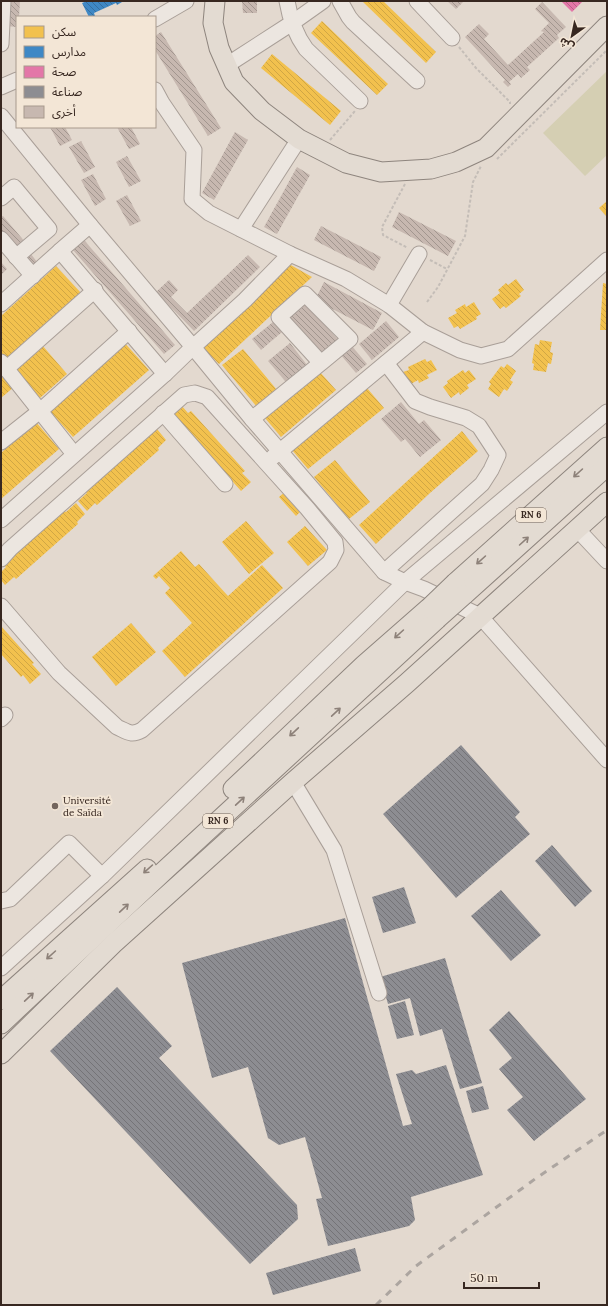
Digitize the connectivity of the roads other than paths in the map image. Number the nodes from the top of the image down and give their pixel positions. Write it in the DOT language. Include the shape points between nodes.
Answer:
graph roads {
  1 [pos="3,1"];
  2 [pos="186,1"];
  3 [pos="214,1"];
  4 [pos="287,1"];
  5 [pos="323,1"];
  6 [pos="340,1"];
  7 [pos="417,1"];
  8 [pos="156,18"];
  9 [pos="292,23"];
  10 [pos="607,26"];
  11 [pos="453,40"];
  12 [pos="1,44"];
  13 [pos="227,65"];
  14 [pos="16,80"];
  15 [pos="417,81"];
  16 [pos="1,87"];
  17 [pos="156,92"];
  18 [pos="360,101"];
  19 [pos="1,116"];
  20 [pos="299,139"];
  21 [pos="1,198"];
  22 [pos="90,225"];
  23 [pos="241,229"];
  24 [pos="1,239"];
  25 [pos="60,251"];
  26 [pos="290,254"];
  27 [pos="419,254"];
  28 [pos="16,257"];
  29 [pos="607,260"];
  30 [pos="33,276"];
  31 [pos="95,290"];
  32 [pos="1,304"];
  33 [pos="390,305"];
  34 [pos="129,331"];
  35 [pos="423,332"];
  36 [pos="193,347"];
  37 [pos="321,363"];
  38 [pos="386,363"];
  39 [pos="4,365"];
  40 [pos="165,374"];
  41 [pos="40,411"];
  42 [pos="607,412"];
  43 [pos="163,413"];
  44 [pos="252,419"];
  45 [pos="1,442"];
  46 [pos="607,447"];
  47 [pos="280,451"];
  48 [pos="74,454"];
  49 [pos="266,464"];
  50 [pos="607,466"];
  51 [pos="225,484"];
  52 [pos="607,502"];
  53 [pos="1,520"];
  54 [pos="577,529"];
  55 [pos="1,559"];
  56 [pos="607,561"];
  57 [pos="384,572"];
  58 [pos="405,582"];
  59 [pos="459,589"];
  60 [pos="1,606"];
  61 [pos="432,614"];
  62 [pos="480,616"];
  63 [pos="607,760"];
  64 [pos="293,782"];
  65 [pos="102,876"];
  66 [pos="1,901"];
  67 [pos="1,968"];
  68 [pos="380,993"];
  69 [pos="1,1000"];
  70 [pos="1,1024"];
  71 [pos="1,1054"];
  1 -- 12 [label="street"];
  2 -- 8 [label="street"];
  3 -- 13 [label="main road" via="213,23 219,48"];
  4 -- 9 [label="street"];
  5 -- 9 [label="street"];
  6 -- 15 [label="street" via="349,17"];
  7 -- 11 [label="street"];
  9 -- 13 [label="street"];
  9 -- 18 [label="street" via="306,49"];
  10 -- 20 [label="main road" via="486,148 456,162 431,169 380,172 346,163"];
  13 -- 20 [label="main road" via="234,82 262,111"];
  14 -- 16 [label="street"];
  17 -- 23 [label="street" via="194,150 192,199 210,213"];
  19 -- 22 [label="street"];
  20 -- 23 [label="street"];
  21 -- 28 [label="street" via="14,187 49,229"];
  22 -- 25 [label="street"];
  22 -- 36 [label="street"];
  23 -- 26 [label="street"];
  24 -- 28 [label="street"];
  25 -- 30 [label="street"];
  25 -- 31 [label="street"];
  26 -- 33 [label="street" via="346,279"];
  26 -- 36 [label="street" via="245,300"];
  27 -- 33 [label="street"];
  28 -- 30 [label="street"];
  29 -- 35 [label="street" via="508,349 481,356 460,350"];
  30 -- 32 [label="street"];
  31 -- 34 [label="street"];
  31 -- 39 [label="street"];
  33 -- 35 [label="street"];
  34 -- 40 [label="street"];
  34 -- 41 [label="street"];
  35 -- 38 [label="street"];
  36 -- 40 [label="street"];
  36 -- 44 [label="street"];
  37 -- 37 [label="street" via="279,317 305,294 350,339"];
  37 -- 44 [label="street"];
  38 -- 47 [label="street"];
  38 -- 57 [label="street" via="415,401 466,418 479,426 498,455 482,484"];
  39 -- 41 [label="street"];
  40 -- 48 [label="street"];
  41 -- 45 [label="street"];
  41 -- 48 [label="street"];
  42 -- 58 [label="street"];
  43 -- 49 [label="street" via="184,395 195,393 207,397"];
  43 -- 51 [label="street"];
  43 -- 55 [label="street"];
  44 -- 47 [label="street"];
  46 -- 59 [label="main road, RN 6, one-way"];
  47 -- 49 [label="street"];
  47 -- 57 [label="street"];
  48 -- 53 [label="street"];
  49 -- 60 [label="street" via="335,542 334,556 142,730 129,733 117,727 59,673"];
  59 -- 50 [label="main road, RN 6, one-way"];
  52 -- 54 [label="main road"];
  54 -- 56 [label="street"];
  54 -- 62 [label="main road"];
  57 -- 58 [label="street"];
  58 -- 62 [label="street"];
  58 -- 65 [label="street"];
  59 -- 61 [label="main road, RN 6, bridge"];
  61 -- 69 [label="main road, RN 6, one-way" via="364,665 180,840"];
  70 -- 61 [label="main road, RN 6, one-way"];
  62 -- 63 [label="street"];
  62 -- 64 [label="main road"];
  64 -- 68 [label="street" via="334,850"];
  64 -- 71 [label="main road" via="113,944"];
  65 -- 66 [label="street" via="69,843 10,899"];
  65 -- 67 [label="street"];
}
